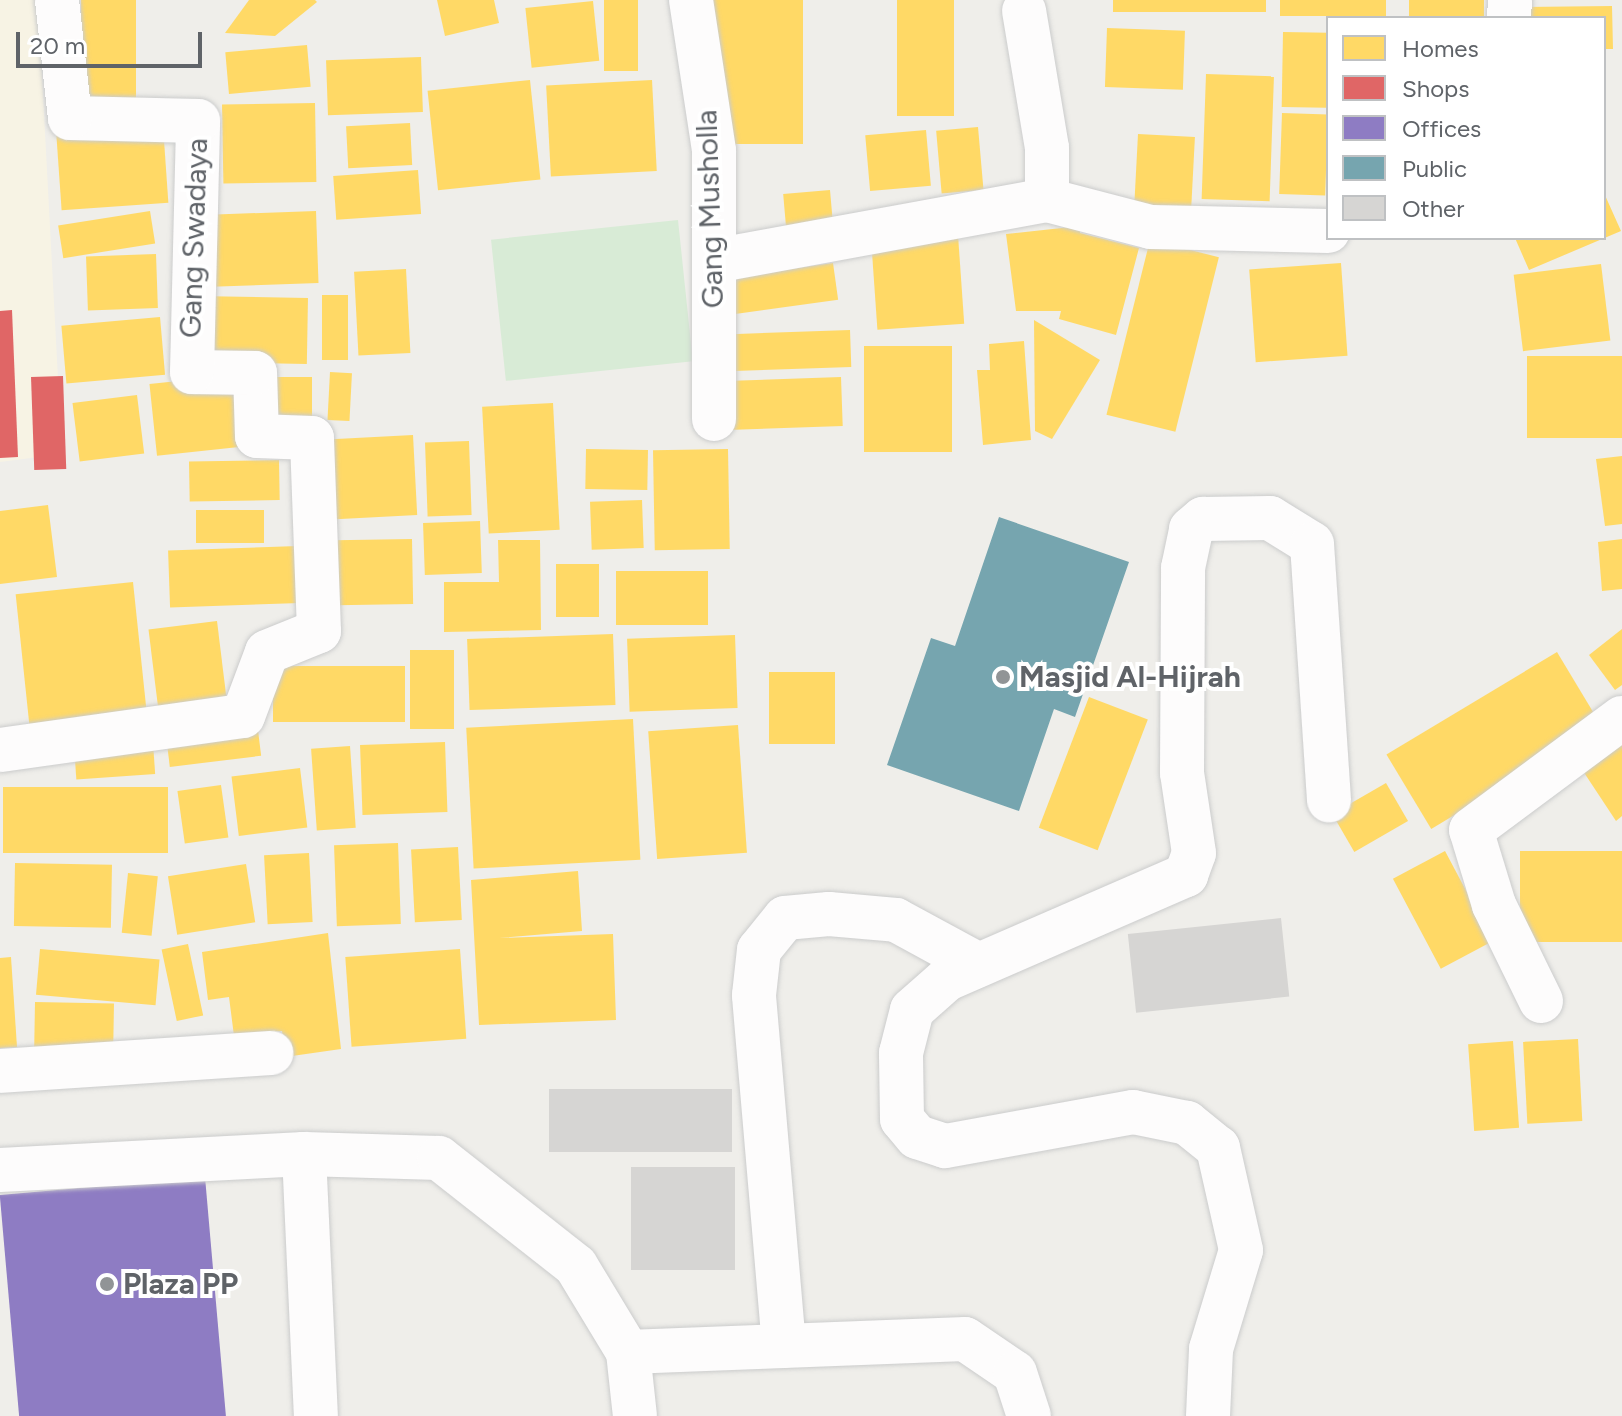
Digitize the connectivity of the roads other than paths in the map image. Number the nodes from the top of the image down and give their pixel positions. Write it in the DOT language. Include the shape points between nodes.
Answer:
graph roads {
  1 [pos="57,0"];
  2 [pos="691,0"];
  3 [pos="1024,11"];
  4 [pos="1047,200"];
  5 [pos="1326,231"];
  6 [pos="714,261"];
  7 [pos="714,419"];
  8 [pos="1622,718"];
  9 [pos="0,750"];
  10 [pos="1329,800"];
  11 [pos="979,965"];
  12 [pos="1541,1001"];
  13 [pos="271,1053"];
  14 [pos="0,1071"];
  15 [pos="304,1154"];
  16 [pos="0,1170"];
  17 [pos="784,1346"];
  18 [pos="628,1352"];
  19 [pos="316,1416"];
  20 [pos="635,1416"];
  21 [pos="1029,1416"];
  22 [pos="1208,1416"];
  1 -- 9 [label="street, Gang Swadaya" via="70,118 198,121 192,372 255,373 257,436 312,438 319,631 267,652 243,716"];
  2 -- 6 [label="street, Gang Musholla" via="714,151"];
  3 -- 4 [label="street" via="1047,148"];
  4 -- 5 [label="street" via="1166,229"];
  4 -- 6 [label="street"];
  6 -- 7 [label="street, Gang Musholla"];
  8 -- 12 [label="street" via="1471,830 1494,905"];
  10 -- 11 [label="street" via="1312,544 1270,518 1203,519 1191,529 1183,568 1182,773 1194,853 1186,875"];
  11 -- 17 [label="street" via="896,920 829,914 785,918 759,950 754,995"];
  11 -- 22 [label="street" via="947,979 912,1010 901,1053 902,1119 917,1137 945,1146 1133,1112 1187,1123 1218,1148 1241,1250 1211,1349"];
  13 -- 14 [label="street"];
  15 -- 16 [label="street"];
  15 -- 18 [label="street" via="439,1158 576,1266"];
  15 -- 19 [label="street"];
  17 -- 18 [label="street"];
  17 -- 21 [label="street" via="965,1339 1015,1373"];
  18 -- 20 [label="street"];
}
